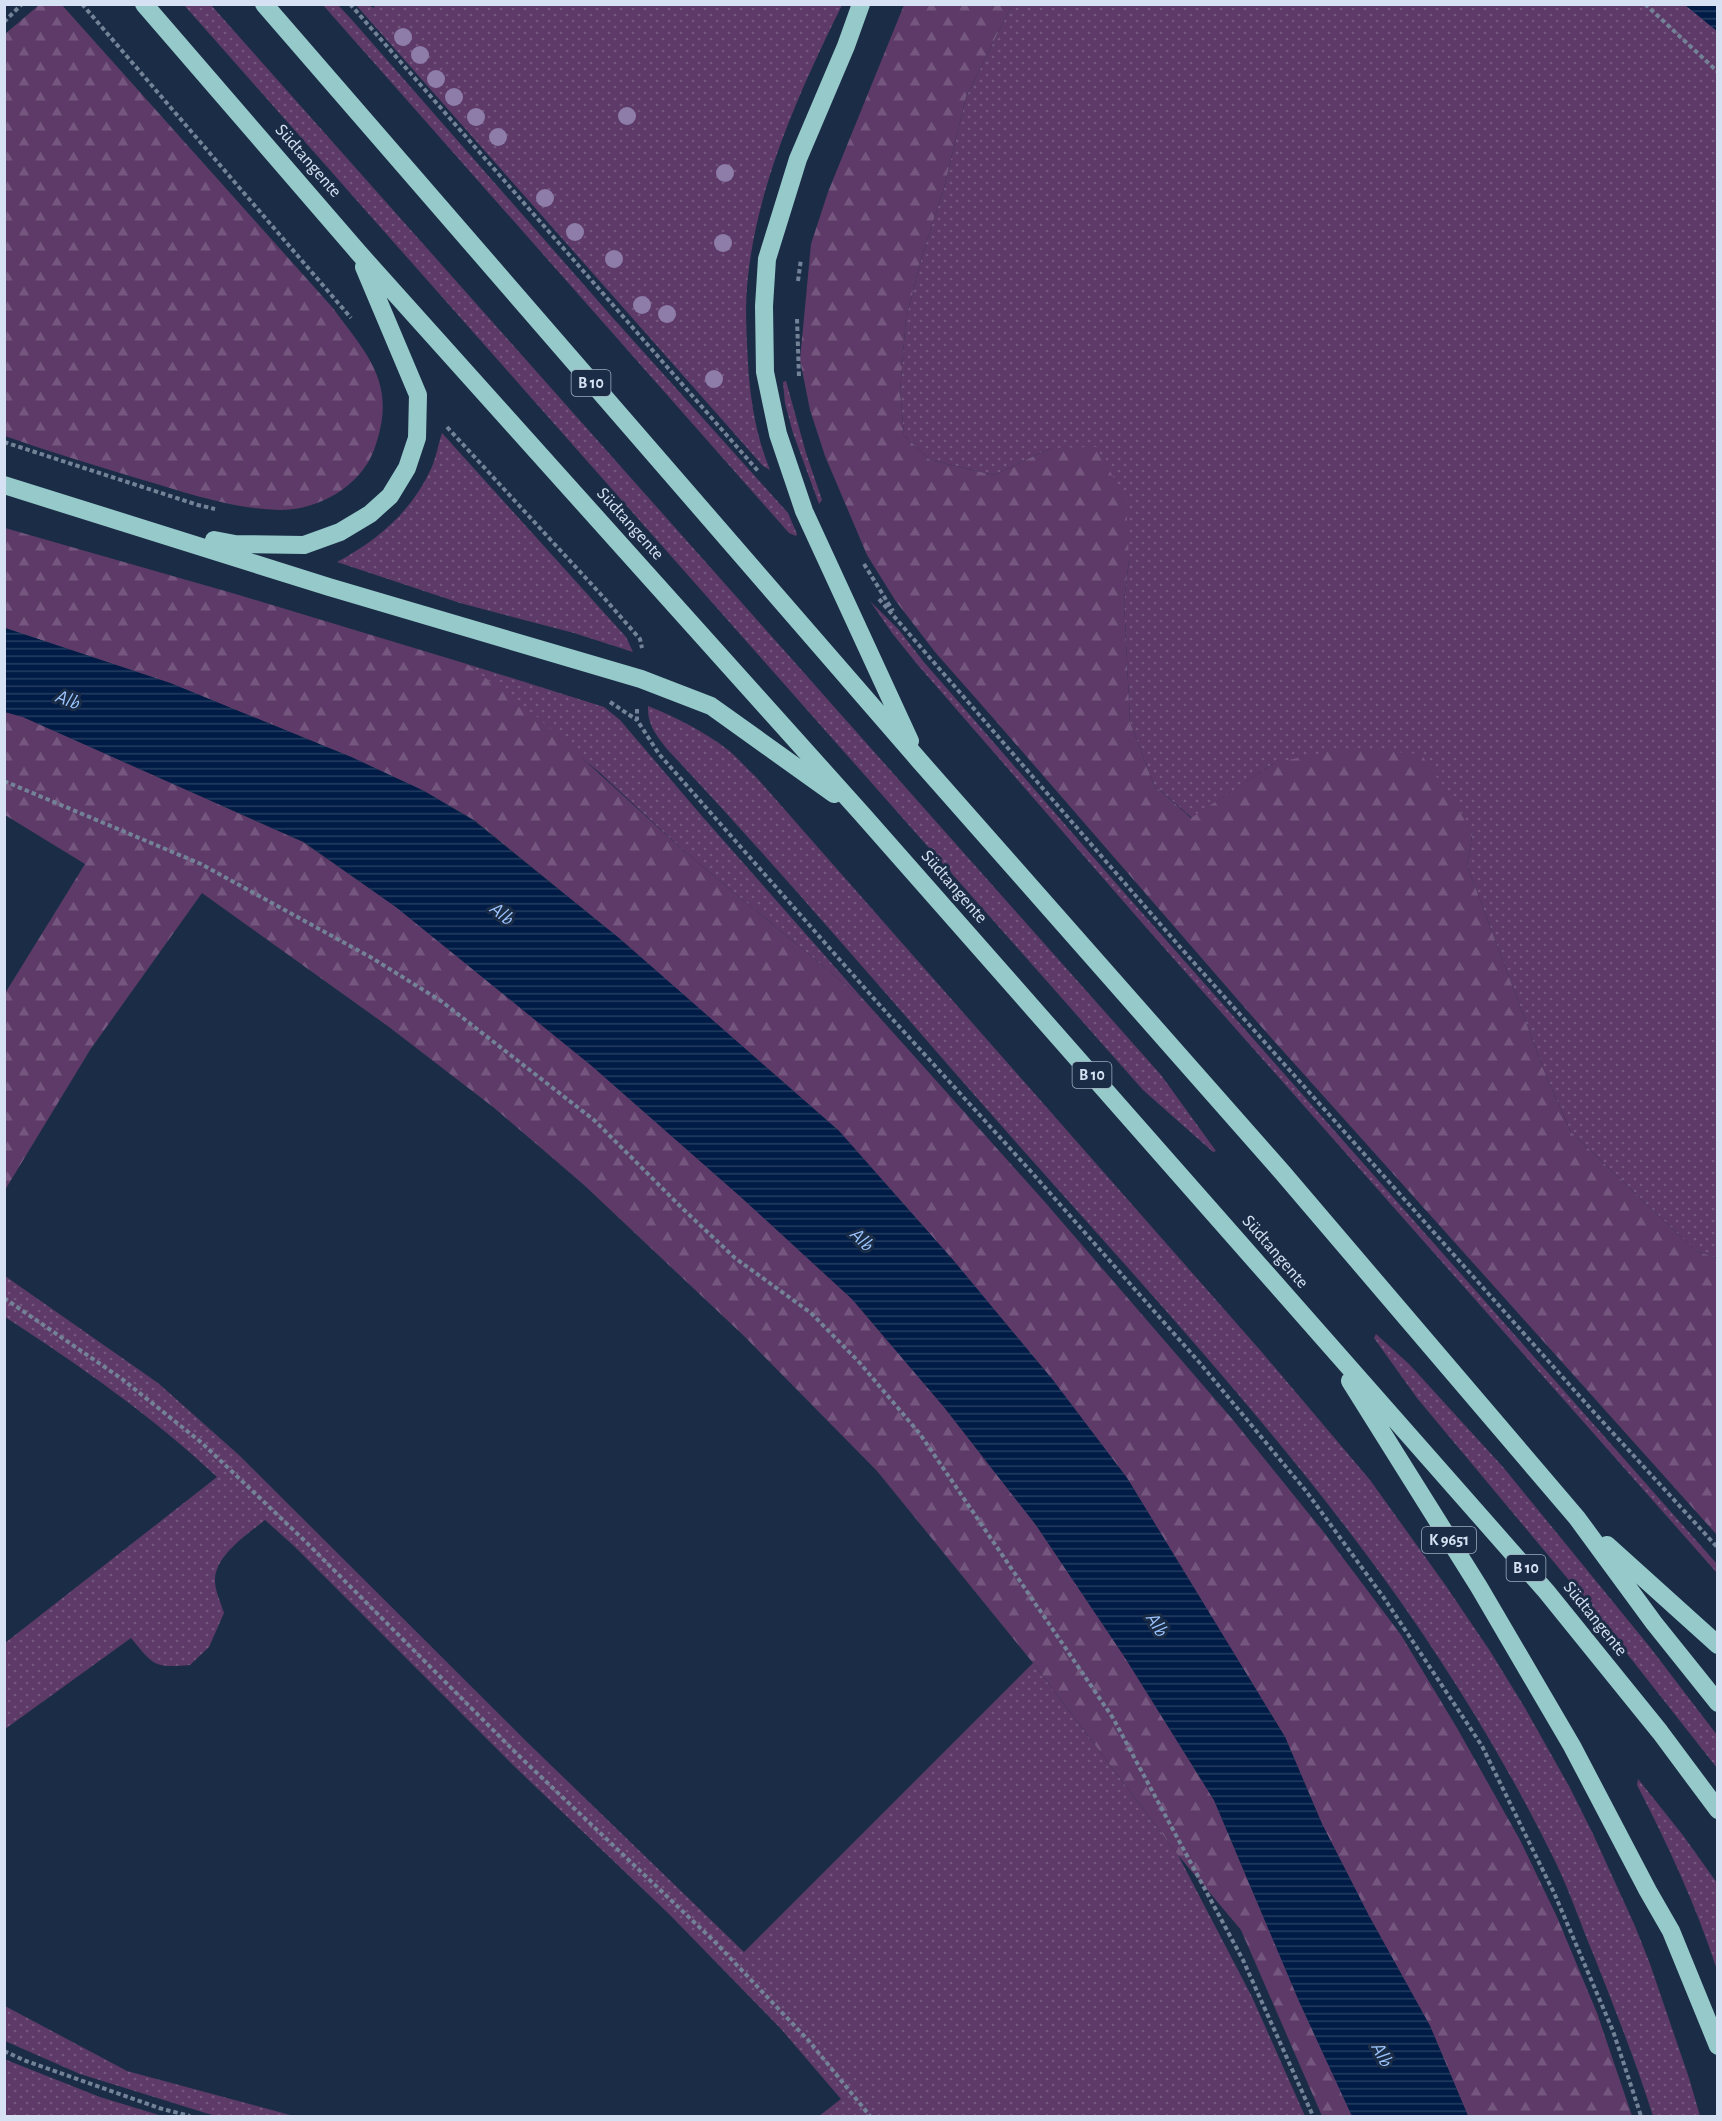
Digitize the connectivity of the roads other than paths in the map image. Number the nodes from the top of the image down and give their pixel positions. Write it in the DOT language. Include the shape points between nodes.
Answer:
graph roads {
  1 [pos="144,4"];
  2 [pos="264,4"];
  3 [pos="861,4"];
  4 [pos="358,252"];
  5 [pos="4,485"];
  6 [pos="141,527"];
  7 [pos="918,759"];
  8 [pos="862,814"];
  9 [pos="1322,1337"];
  10 [pos="1577,1518"];
  11 [pos="1718,1645"];
  12 [pos="1718,1704"];
  13 [pos="1718,1810"];
  14 [pos="1718,2046"];
  1 -- 4 [label="highway, Südtangente / B 10"];
  2 -- 7 [label="highway, B 10"];
  3 -- 7 [label="highway" via="798,159 767,259 765,372 778,434 804,511"];
  4 -- 6 [label="highway" via="418,395 417,438 407,468 390,496 340,532 304,545 235,544"];
  4 -- 8 [label="highway, Südtangente / B 10"];
  5 -- 6 [label="highway"];
  6 -- 8 [label="highway" via="641,679 711,706"];
  7 -- 10 [label="highway, B 10" via="1282,1172"];
  8 -- 9 [label="highway, Südtangente / B 10"];
  9 -- 13 [label="highway, Südtangente / B 10" via="1546,1591"];
  9 -- 14 [label="highway, K 9651" via="1479,1587 1572,1746 1671,1930"];
  10 -- 11 [label="highway"];
  10 -- 12 [label="highway, B 10"];
}
